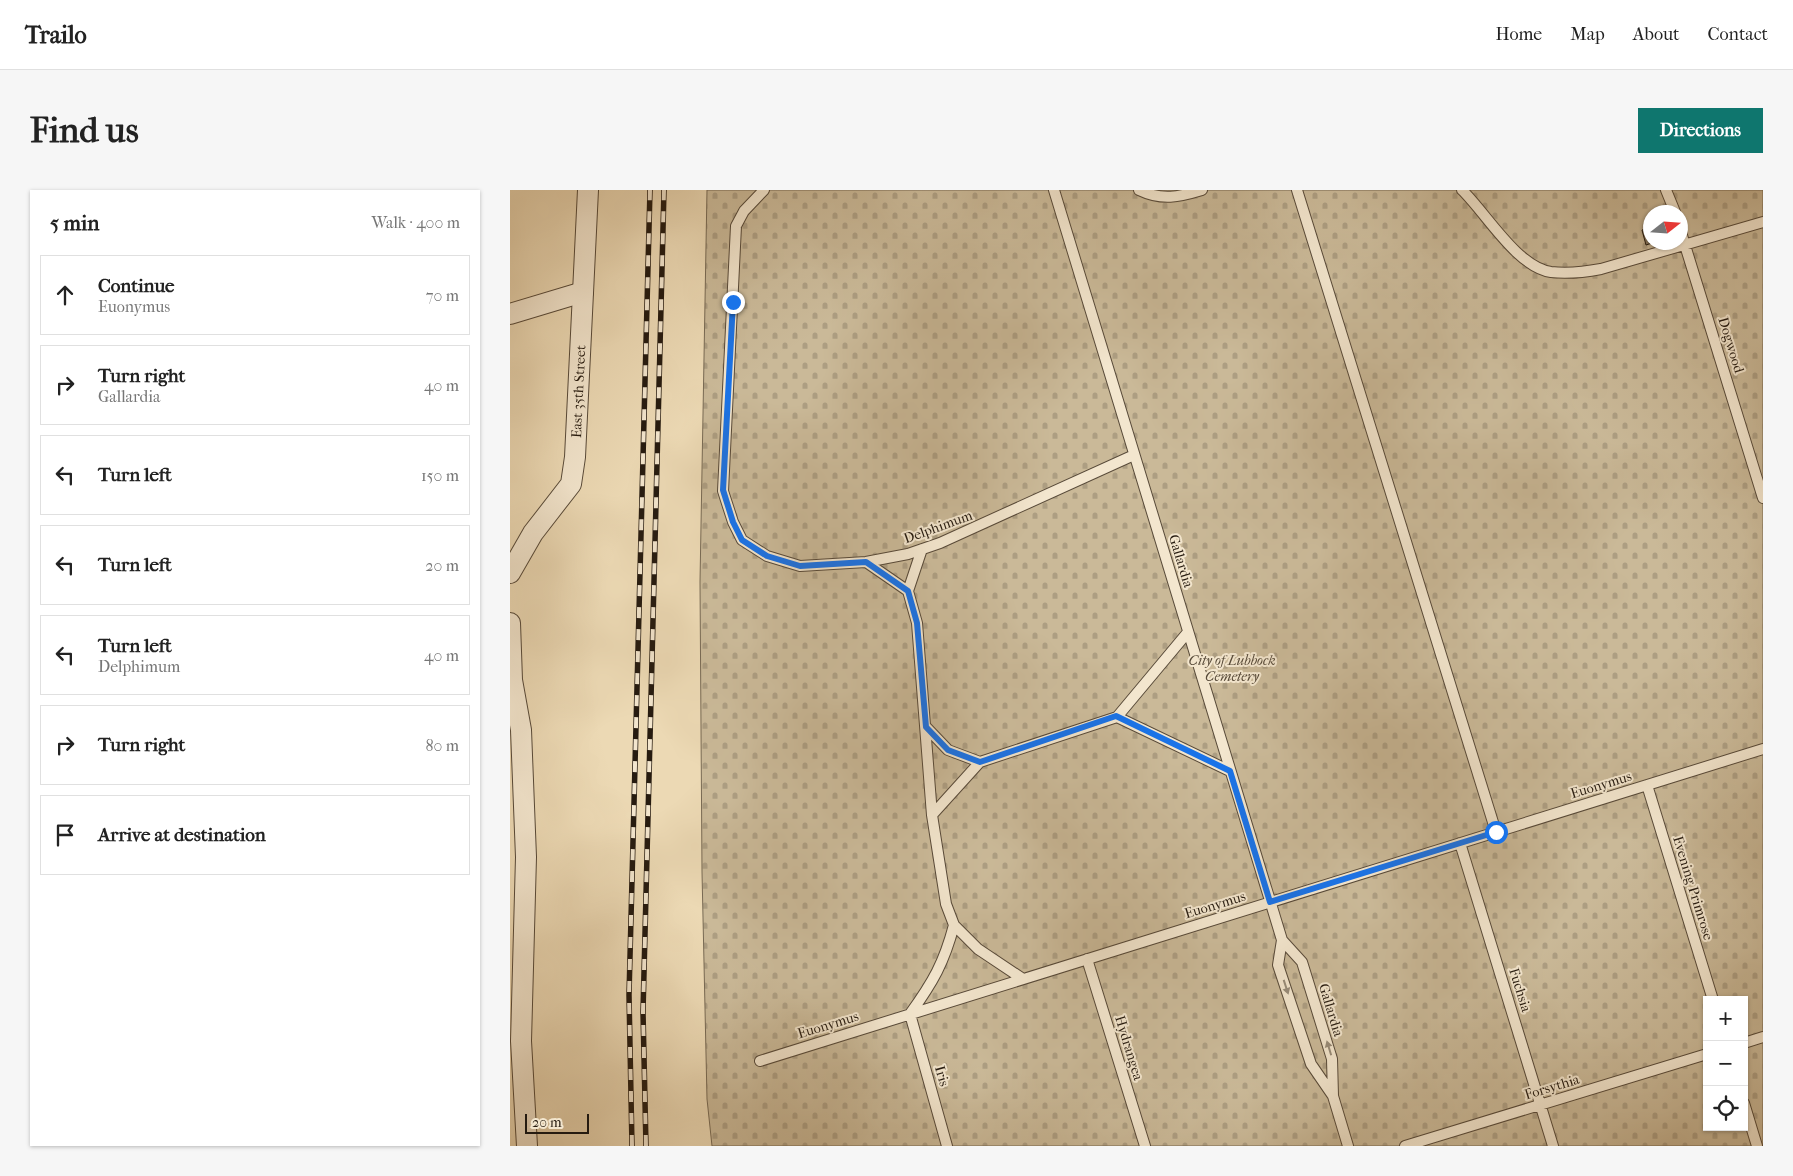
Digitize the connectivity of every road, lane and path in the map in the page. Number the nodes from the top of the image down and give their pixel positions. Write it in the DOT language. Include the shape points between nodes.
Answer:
graph roads {
  1 [pos="588,190"];
  2 [pos="764,190"];
  3 [pos="1054,190"];
  4 [pos="1139,190"];
  5 [pos="1202,190"];
  6 [pos="1297,190"];
  7 [pos="1462,190"];
  8 [pos="1666,190"];
  9 [pos="1672,205"];
  10 [pos="1763,222"];
  11 [pos="1688,243"];
  12 [pos="1666,250"];
  13 [pos="1688,250"];
  14 [pos="583,292"];
  15 [pos="510,314"];
  16 [pos="1134,455"];
  17 [pos="1762,491"];
  18 [pos="922,549"];
  19 [pos="866,562"];
  20 [pos="510,573"];
  21 [pos="908,591"];
  22 [pos="510,623"];
  23 [pos="1188,632"];
  24 [pos="511,681"];
  25 [pos="1116,716"];
  26 [pos="926,727"];
  27 [pos="1763,749"];
  28 [pos="980,762"];
  29 [pos="1230,771"];
  30 [pos="1647,785"];
  31 [pos="932,815"];
  32 [pos="1496,832"];
  33 [pos="1460,843"];
  34 [pos="1270,902"];
  35 [pos="954,925"];
  36 [pos="1282,940"];
  37 [pos="1087,959"];
  38 [pos="1023,979"];
  39 [pos="1712,996"];
  40 [pos="910,1014"];
  41 [pos="1763,1037"];
  42 [pos="1748,1042"];
  43 [pos="1703,1055"];
  44 [pos="760,1061"];
  45 [pos="1333,1096"];
  46 [pos="1540,1105"];
  47 [pos="1748,1116"];
  48 [pos="527,1146"];
  49 [pos="948,1146"];
  50 [pos="1145,1146"];
  51 [pos="1348,1146"];
  52 [pos="1405,1146"];
  53 [pos="1553,1146"];
  54 [pos="1757,1146"];
  1 -- 14 [label="street, East 35th Street"];
  2 -- 19 [label="lane, Delphimum" via="744,211 736,226 723,490 742,540 767,556 800,566"];
  3 -- 16 [label="lane, Gallardia"];
  4 -- 5 [label="lane" via="1175,198"];
  6 -- 32 [label="lane"];
  7 -- 12 [label="lane" via="1524,259 1549,272 1601,269"];
  8 -- 9 [label="lane"];
  10 -- 11 [label="lane"];
  13 -- 17 [label="lane, Dogwood"];
  14 -- 15 [label="street"];
  14 -- 20 [label="street, East 35th Street" via="571,484 533,533"];
  16 -- 18 [label="lane, Delphimum" via="987,523"];
  16 -- 23 [label="lane, Gallardia"];
  18 -- 19 [label="lane, Delphimum"];
  18 -- 21 [label="lane"];
  19 -- 21 [label="lane"];
  21 -- 26 [label="lane" via="917,623"];
  22 -- 24 [label="street"];
  23 -- 25 [label="lane"];
  23 -- 29 [label="lane, Gallardia"];
  24 -- 48 [label="street" via="521,730 526,857 521,1041"];
  25 -- 28 [label="lane"];
  25 -- 29 [label="lane"];
  26 -- 28 [label="lane" via="948,750"];
  26 -- 31 [label="lane"];
  27 -- 30 [label="lane, Euonymus"];
  28 -- 31 [label="lane"];
  29 -- 34 [label="lane, Gallardia"];
  30 -- 32 [label="lane, Euonymus"];
  30 -- 39 [label="lane, Evening Primrose"];
  31 -- 35 [label="lane" via="946,904"];
  32 -- 33 [label="lane, Euonymus"];
  33 -- 34 [label="lane, Euonymus"];
  33 -- 46 [label="lane, Fuchsia"];
  34 -- 36 [label="lane, Gallardia"];
  34 -- 37 [label="lane, Euonymus"];
  35 -- 38 [label="lane" via="978,949"];
  35 -- 40 [label="lane" via="946,956 933,982"];
  45 -- 36 [label="lane, Gallardia, one-way" via="1332,1059 1302,962"];
  36 -- 45 [label="lane, Gallardia, one-way" via="1278,965 1311,1064"];
  37 -- 38 [label="lane, Euonymus"];
  37 -- 50 [label="lane, Hydrangea"];
  38 -- 40 [label="lane, Euonymus"];
  40 -- 44 [label="lane, Euonymus"];
  40 -- 49 [label="lane, Iris"];
  41 -- 42 [label="lane"];
  43 -- 46 [label="lane, Forsythia"];
  45 -- 51 [label="lane, Gallardia"];
  46 -- 52 [label="lane, Forsythia"];
  46 -- 53 [label="lane, Fuchsia"];
  47 -- 54 [label="lane"];
}
